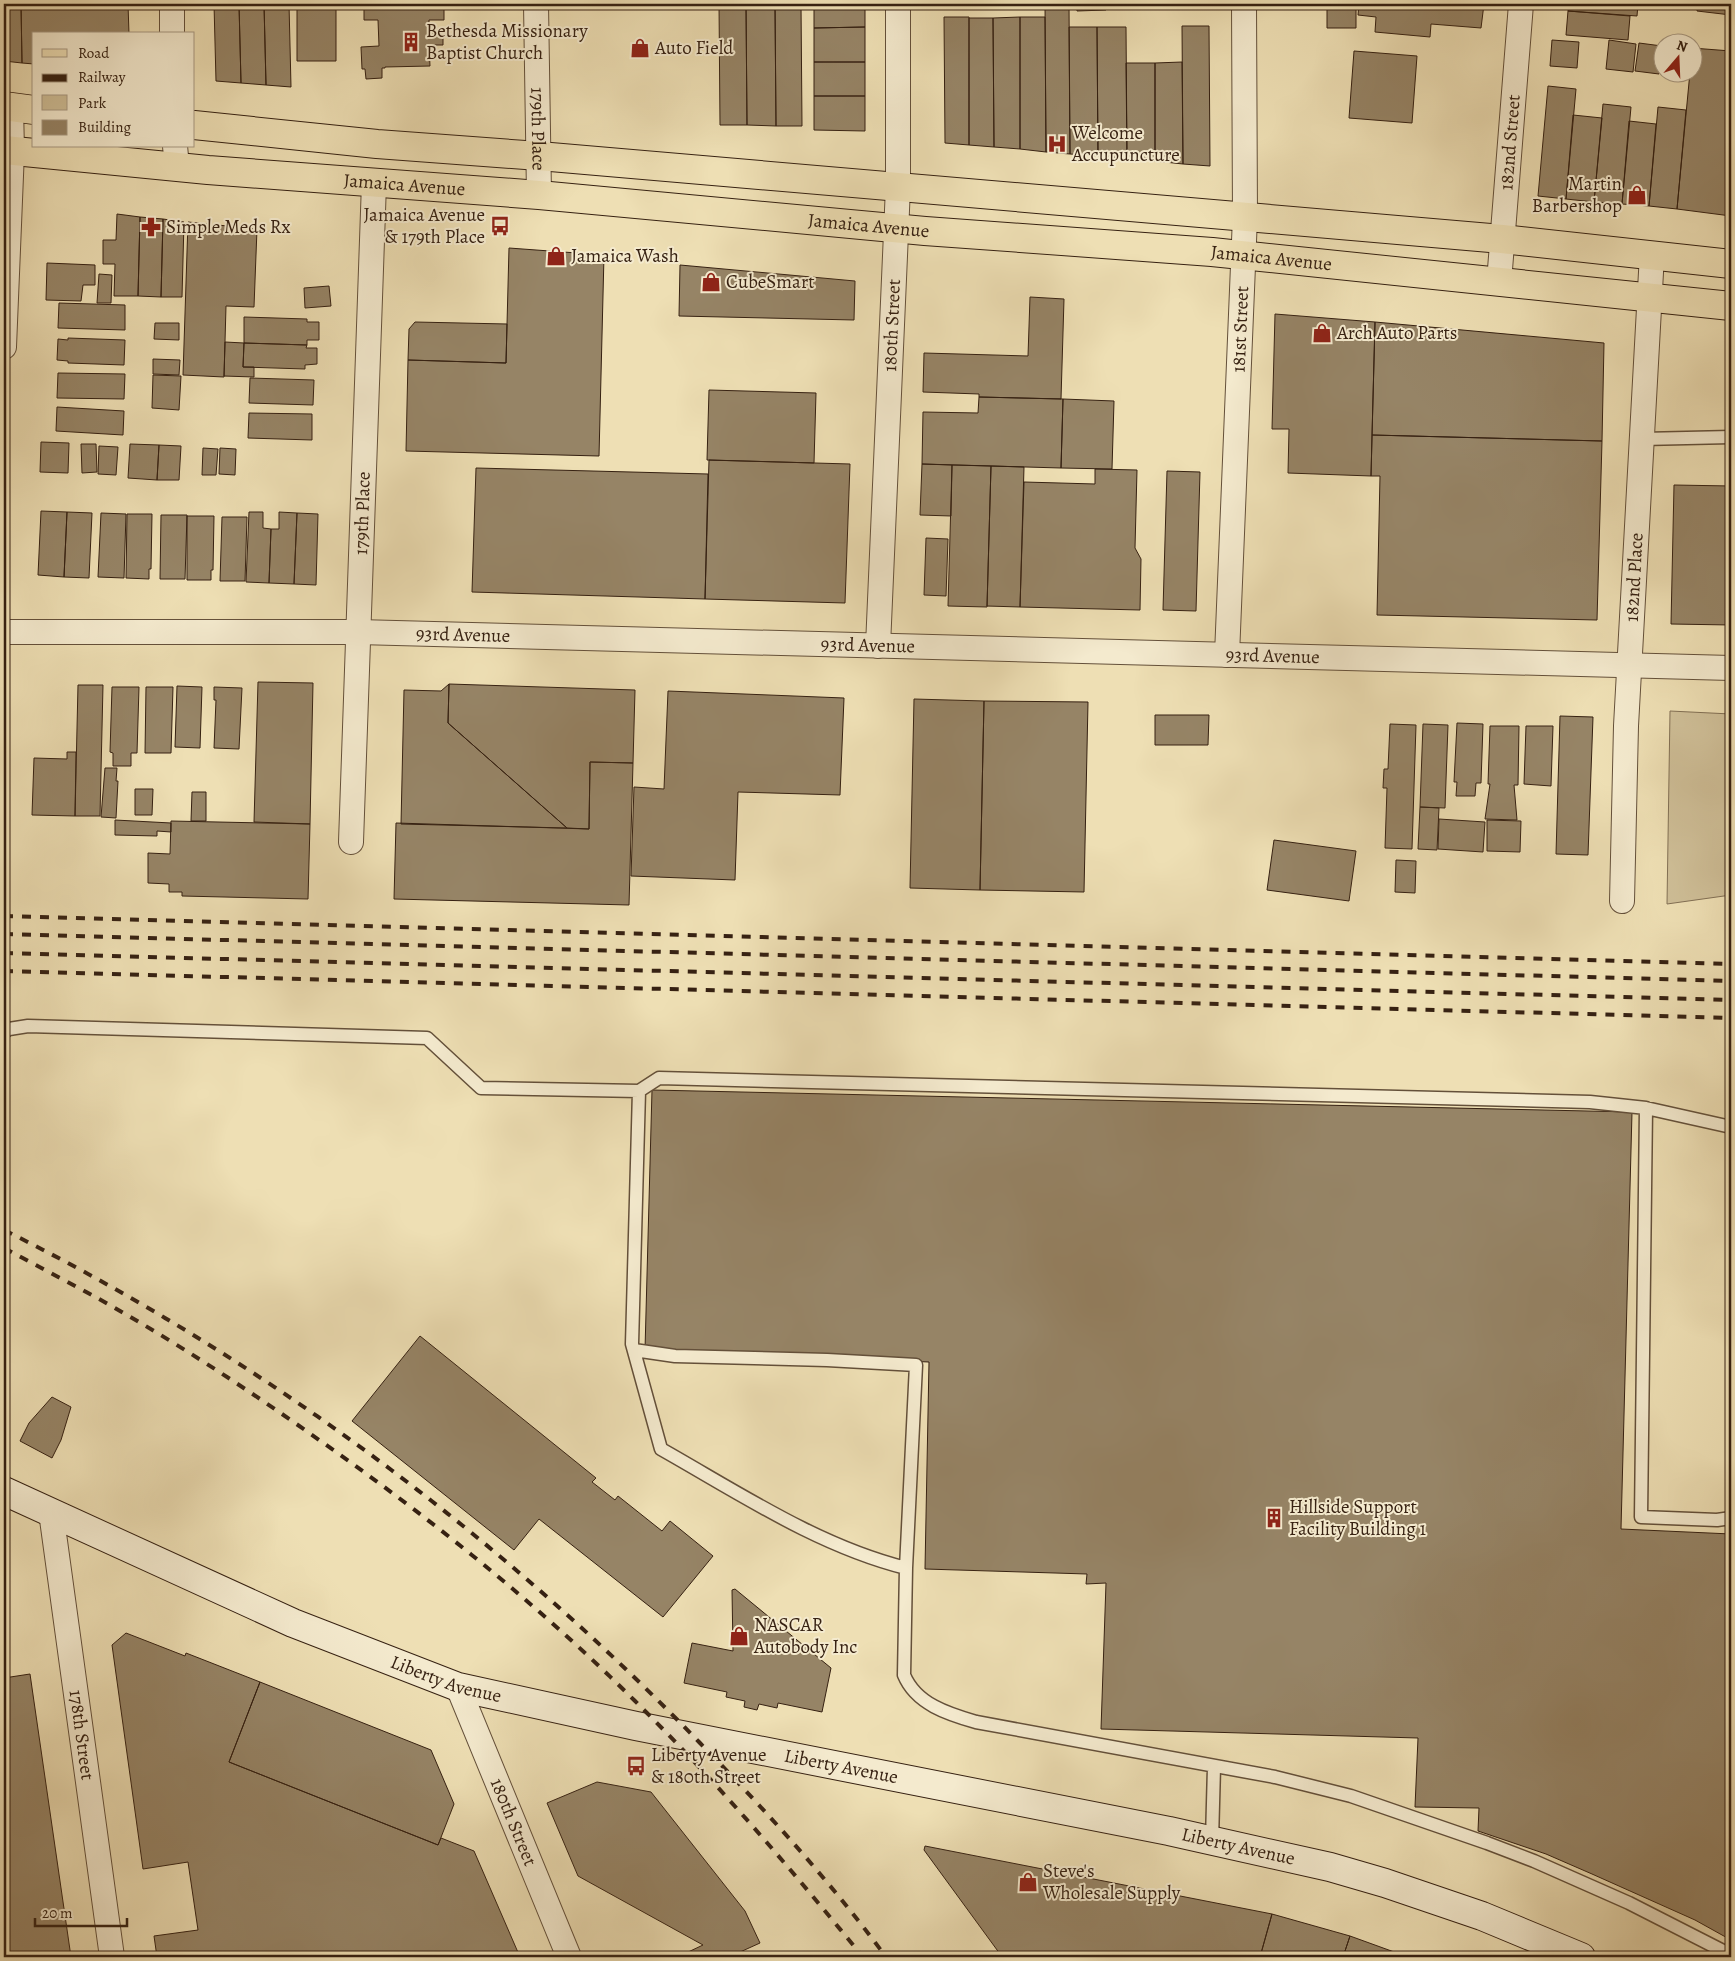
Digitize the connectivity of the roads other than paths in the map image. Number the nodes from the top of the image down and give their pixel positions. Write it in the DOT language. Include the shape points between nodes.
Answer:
graph roads {
  1 [pos="172,4"];
  2 [pos="536,4"];
  3 [pos="898,4"];
  4 [pos="1244,4"];
  5 [pos="1522,4"];
  6 [pos="172,32"];
  7 [pos="16,108"];
  8 [pos="195,125"];
  9 [pos="8,150"];
  10 [pos="539,156"];
  11 [pos="176,157"];
  12 [pos="374,183"];
  13 [pos="898,187"];
  14 [pos="539,195"];
  15 [pos="1245,217"];
  16 [pos="895,227"];
  17 [pos="1502,239"];
  18 [pos="1244,254"];
  19 [pos="1652,254"];
  20 [pos="1731,264"];
  21 [pos="1499,282"];
  22 [pos="1650,298"];
  23 [pos="1731,306"];
  24 [pos="4,348"];
  25 [pos="1731,437"];
  26 [pos="1642,439"];
  27 [pos="4,632"];
  28 [pos="358,632"];
  29 [pos="878,646"];
  30 [pos="1228,655"];
  31 [pos="1630,665"];
  32 [pos="1731,668"];
  33 [pos="351,842"];
  34 [pos="1622,901"];
  35 [pos="4,1032"];
  36 [pos="638,1091"];
  37 [pos="1646,1108"];
  38 [pos="1731,1127"];
  39 [pos="634,1350"];
  40 [pos="4,1491"];
  41 [pos="51,1512"];
  42 [pos="1731,1518"];
  43 [pos="906,1568"];
  44 [pos="458,1687"];
  45 [pos="1214,1767"];
  46 [pos="1212,1840"];
  47 [pos="1731,1955"];
  48 [pos="112,1957"];
  49 [pos="569,1957"];
  50 [pos="1581,1957"];
  1 -- 6 [label="street"];
  2 -- 10 [label="street, 179th Place"];
  3 -- 13 [label="street, 180th Street"];
  4 -- 15 [label="street, 181st Street"];
  5 -- 17 [label="street, 182nd Street"];
  7 -- 9 [label="street"];
  8 -- 10 [label="main road, Jamaica Avenue" via="377,144"];
  9 -- 11 [label="main road, Jamaica Avenue"];
  9 -- 24 [label="street"];
  10 -- 13 [label="main road, Jamaica Avenue"];
  10 -- 14 [label="street, 179th Place"];
  11 -- 12 [label="main road, Jamaica Avenue"];
  12 -- 14 [label="main road, Jamaica Avenue"];
  12 -- 28 [label="street, 179th Place"];
  13 -- 15 [label="main road, Jamaica Avenue"];
  13 -- 16 [label="street, 180th Street"];
  14 -- 16 [label="main road, Jamaica Avenue"];
  15 -- 17 [label="main road, Jamaica Avenue"];
  15 -- 18 [label="street, 181st Street"];
  16 -- 18 [label="main road, Jamaica Avenue"];
  16 -- 29 [label="street, 180th Street"];
  17 -- 19 [label="main road, Jamaica Avenue"];
  17 -- 21 [label="street, 182nd Street"];
  18 -- 21 [label="main road, Jamaica Avenue"];
  18 -- 30 [label="street, 181st Street"];
  19 -- 20 [label="main road, Jamaica Avenue"];
  19 -- 22 [label="street, 182nd Place"];
  21 -- 22 [label="main road, Jamaica Avenue"];
  22 -- 23 [label="main road, Jamaica Avenue"];
  22 -- 26 [label="street, 182nd Place"];
  25 -- 26 [label="lane"];
  26 -- 31 [label="street, 182nd Place"];
  27 -- 28 [label="street, 93rd Avenue"];
  28 -- 29 [label="street, 93rd Avenue"];
  28 -- 33 [label="street, 179th Place"];
  29 -- 30 [label="street, 93rd Avenue"];
  30 -- 31 [label="street, 93rd Avenue"];
  31 -- 32 [label="street, 93rd Avenue"];
  31 -- 34 [label="street, 182nd Place"];
  35 -- 36 [label="lane" via="28,1026 427,1038 481,1088"];
  36 -- 37 [label="lane" via="659,1078 1590,1102"];
  36 -- 39 [label="lane"];
  37 -- 38 [label="lane"];
  37 -- 42 [label="lane" via="1641,1517"];
  39 -- 43 [label="lane" via="661,1448 836,1543"];
  39 -- 43 [label="lane" via="675,1356 916,1365"];
  40 -- 41 [label="main road, Liberty Avenue"];
  41 -- 44 [label="main road, Liberty Avenue" via="293,1623"];
  41 -- 48 [label="street, 178th Street"];
  43 -- 45 [label="lane" via="904,1675 915,1693 928,1703 976,1722"];
  44 -- 46 [label="main road, Liberty Avenue" via="787,1757"];
  44 -- 49 [label="street, 180th Street"];
  45 -- 46 [label="lane"];
  45 -- 47 [label="lane" via="1275,1777 1351,1796 1486,1843 1629,1903"];
  46 -- 50 [label="main road, Liberty Avenue" via="1330,1866 1385,1883 1482,1916"];
}
